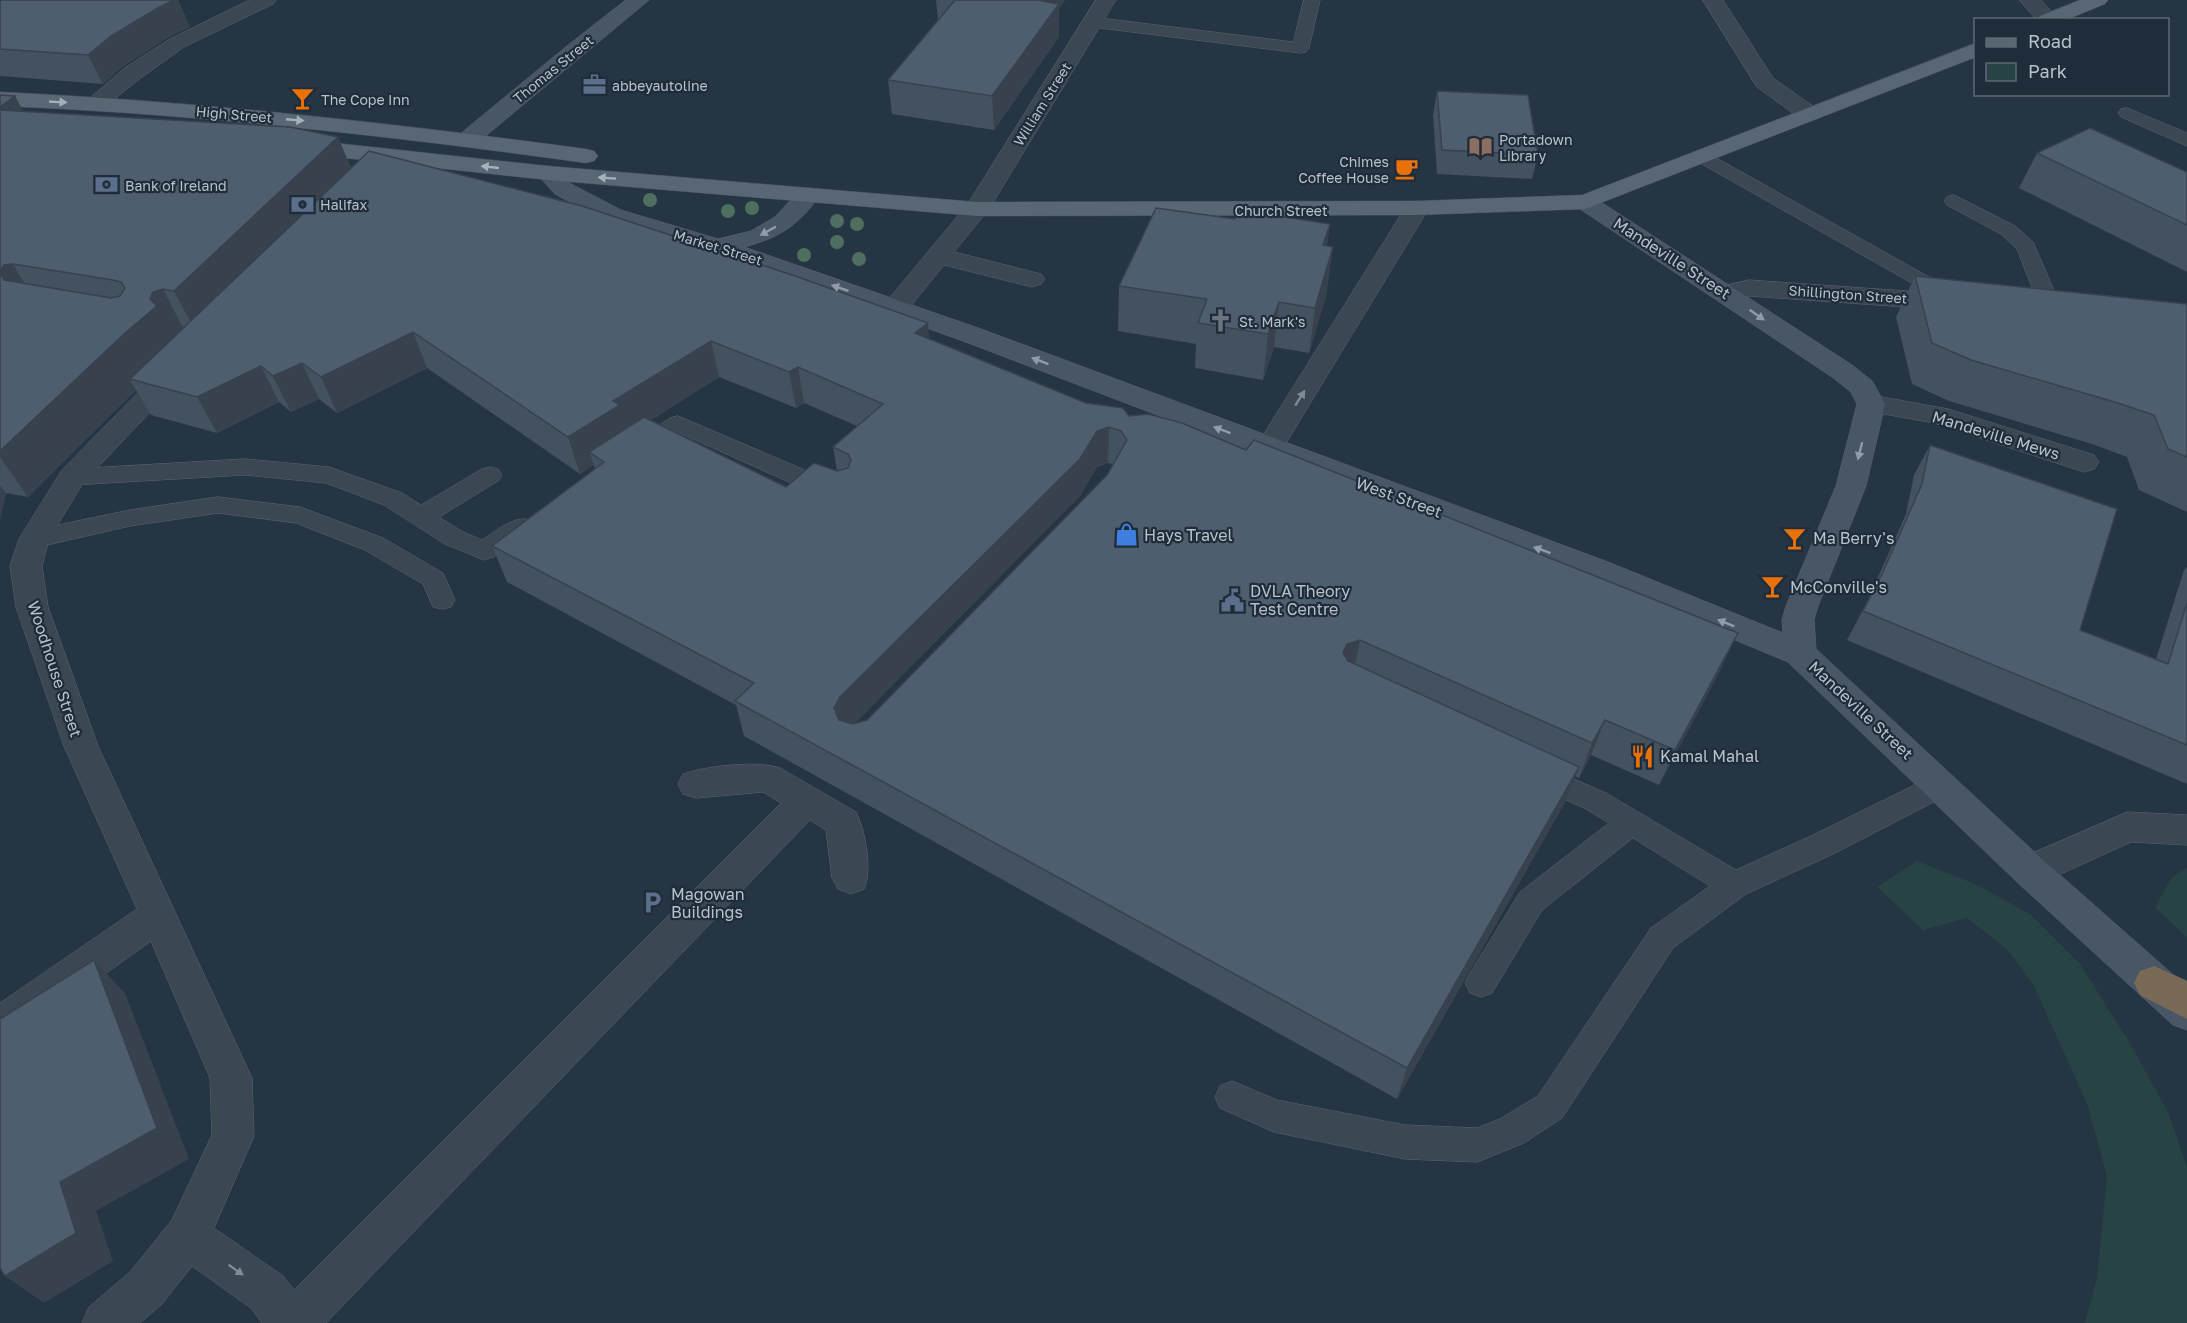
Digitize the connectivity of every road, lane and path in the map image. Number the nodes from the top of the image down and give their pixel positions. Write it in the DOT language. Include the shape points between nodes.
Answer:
graph roads {
  1 [pos="266,0"];
  2 [pos="639,0"];
  3 [pos="1106,0"];
  4 [pos="1312,0"];
  5 [pos="1713,0"];
  6 [pos="2030,0"];
  7 [pos="2098,0"];
  8 [pos="2047,18"];
  9 [pos="2051,18"];
  10 [pos="1092,22"];
  11 [pos="1974,50"];
  12 [pos="0,99"];
  13 [pos="95,103"];
  14 [pos="2127,113"];
  15 [pos="1809,114"];
  16 [pos="468,139"];
  17 [pos="2187,140"];
  18 [pos="282,144"];
  19 [pos="397,156"];
  20 [pos="1702,156"];
  21 [pos="548,173"];
  22 [pos="370,181"];
  23 [pos="728,187"];
  24 [pos="808,195"];
  25 [pos="1954,201"];
  26 [pos="1585,202"];
  27 [pos="1417,208"];
  28 [pos="977,209"];
  29 [pos="717,247"];
  30 [pos="938,256"];
  31 [pos="1032,279"];
  32 [pos="1725,292"];
  33 [pos="1967,304"];
  34 [pos="896,307"];
  35 [pos="2052,311"];
  36 [pos="196,352"];
  37 [pos="1871,404"];
  38 [pos="1269,448"];
  39 [pos="620,461"];
  40 [pos="2084,462"];
  41 [pos="490,475"];
  42 [pos="72,477"];
  43 [pos="843,497"];
  44 [pos="543,512"];
  45 [pos="421,516"];
  46 [pos="34,539"];
  47 [pos="442,600"];
  48 [pos="1799,637"];
  49 [pos="1511,762"];
  50 [pos="696,784"];
  51 [pos="1941,785"];
  52 [pos="806,801"];
  53 [pos="1632,822"];
  54 [pos="2187,830"];
  55 [pos="2030,871"];
  56 [pos="851,878"];
  57 [pos="1735,885"];
  58 [pos="159,915"];
  59 [pos="1480,983"];
  60 [pos="2171,992"];
  61 [pos="2187,1012"];
  62 [pos="0,1026"];
  63 [pos="1232,1097"];
  64 [pos="188,1236"];
  65 [pos="105,1323"];
  66 [pos="293,1323"];
  1 -- 13 [label="street" via="177,43"];
  2 -- 16 [label="street, Thomas Street"];
  3 -- 10 [label="street, William Street"];
  4 -- 10 [label="lane" via="1300,48"];
  5 -- 15 [label="street" via="1766,82"];
  6 -- 8 [label="street"];
  7 -- 9 [label="main road"];
  10 -- 28 [label="street, William Street"];
  11 -- 15 [label="main road, Church Street"];
  12 -- 13 [label="main road, High Street, one-way"];
  13 -- 16 [label="main road, High Street, one-way" via="346,124"];
  14 -- 17 [label="lane"];
  15 -- 20 [label="main road, Church Street"];
  16 -- 23 [label="main road" via="600,158"];
  18 -- 19 [label="main road, High Street"];
  21 -- 19 [label="main road, one-way"];
  19 -- 22 [label="street"];
  20 -- 26 [label="main road, Church Street"];
  20 -- 33 [label="lane"];
  23 -- 21 [label="main road, one-way"];
  21 -- 29 [label="street, Market Street" via="563,189 612,215"];
  23 -- 24 [label="main road"];
  24 -- 28 [label="main road"];
  24 -- 29 [label="street, one-way" via="784,222 760,236"];
  25 -- 35 [label="lane" via="2008,230 2026,246"];
  26 -- 27 [label="main road, Church Street"];
  26 -- 32 [label="street, Mandeville Street"];
  27 -- 28 [label="main road, Church Street"];
  38 -- 27 [label="street, one-way"];
  28 -- 30 [label="street, William Street"];
  34 -- 29 [label="street, Market Street, one-way"];
  30 -- 31 [label="street"];
  30 -- 34 [label="street, William Street"];
  32 -- 33 [label="street, Shillington Street" via="1749,288"];
  32 -- 37 [label="street, Mandeville Street, one-way" via="1842,371 1862,387"];
  38 -- 34 [label="street, West Street, one-way" via="1162,418"];
  36 -- 42 [label="street, Woodhouse Street"];
  37 -- 40 [label="street, Mandeville Mews" via="1938,415"];
  37 -- 48 [label="street, one-way" via="1851,486"];
  48 -- 38 [label="street, West Street, one-way" via="1755,635 1597,570"];
  39 -- 43 [label="lane" via="678,423"];
  41 -- 45 [label="lane"];
  42 -- 45 [label="lane" via="244,467 329,475 393,499"];
  42 -- 46 [label="street, Woodhouse Street"];
  44 -- 45 [label="lane" via="484,551 454,538"];
  46 -- 47 [label="lane" via="130,518 218,505 300,515 374,544 434,579"];
  46 -- 58 [label="street, Woodhouse Street" via="27,566 32,607 81,746"];
  48 -- 51 [label="street, Mandeville Street"];
  49 -- 53 [label="lane"];
  50 -- 52 [label="street" via="768,778"];
  51 -- 55 [label="street, Mandeville Street"];
  51 -- 57 [label="lane"];
  52 -- 56 [label="street" via="843,822"];
  52 -- 66 [label="street"];
  53 -- 57 [label="lane"];
  53 -- 59 [label="lane" via="1531,901"];
  54 -- 55 [label="street" via="2128,827"];
  55 -- 60 [label="street, Mandeville Street"];
  57 -- 63 [label="lane" via="1662,938 1550,1107 1512,1131 1477,1145 1405,1142 1274,1116"];
  58 -- 62 [label="street"];
  58 -- 64 [label="street, Woodhouse Street" via="231,1078 233,1136"];
  60 -- 61 [label="street, Mandeville Street"];
  64 -- 65 [label="street, Woodhouse Street" via="146,1288"];
  64 -- 66 [label="street, one-way" via="267,1292"];
}
